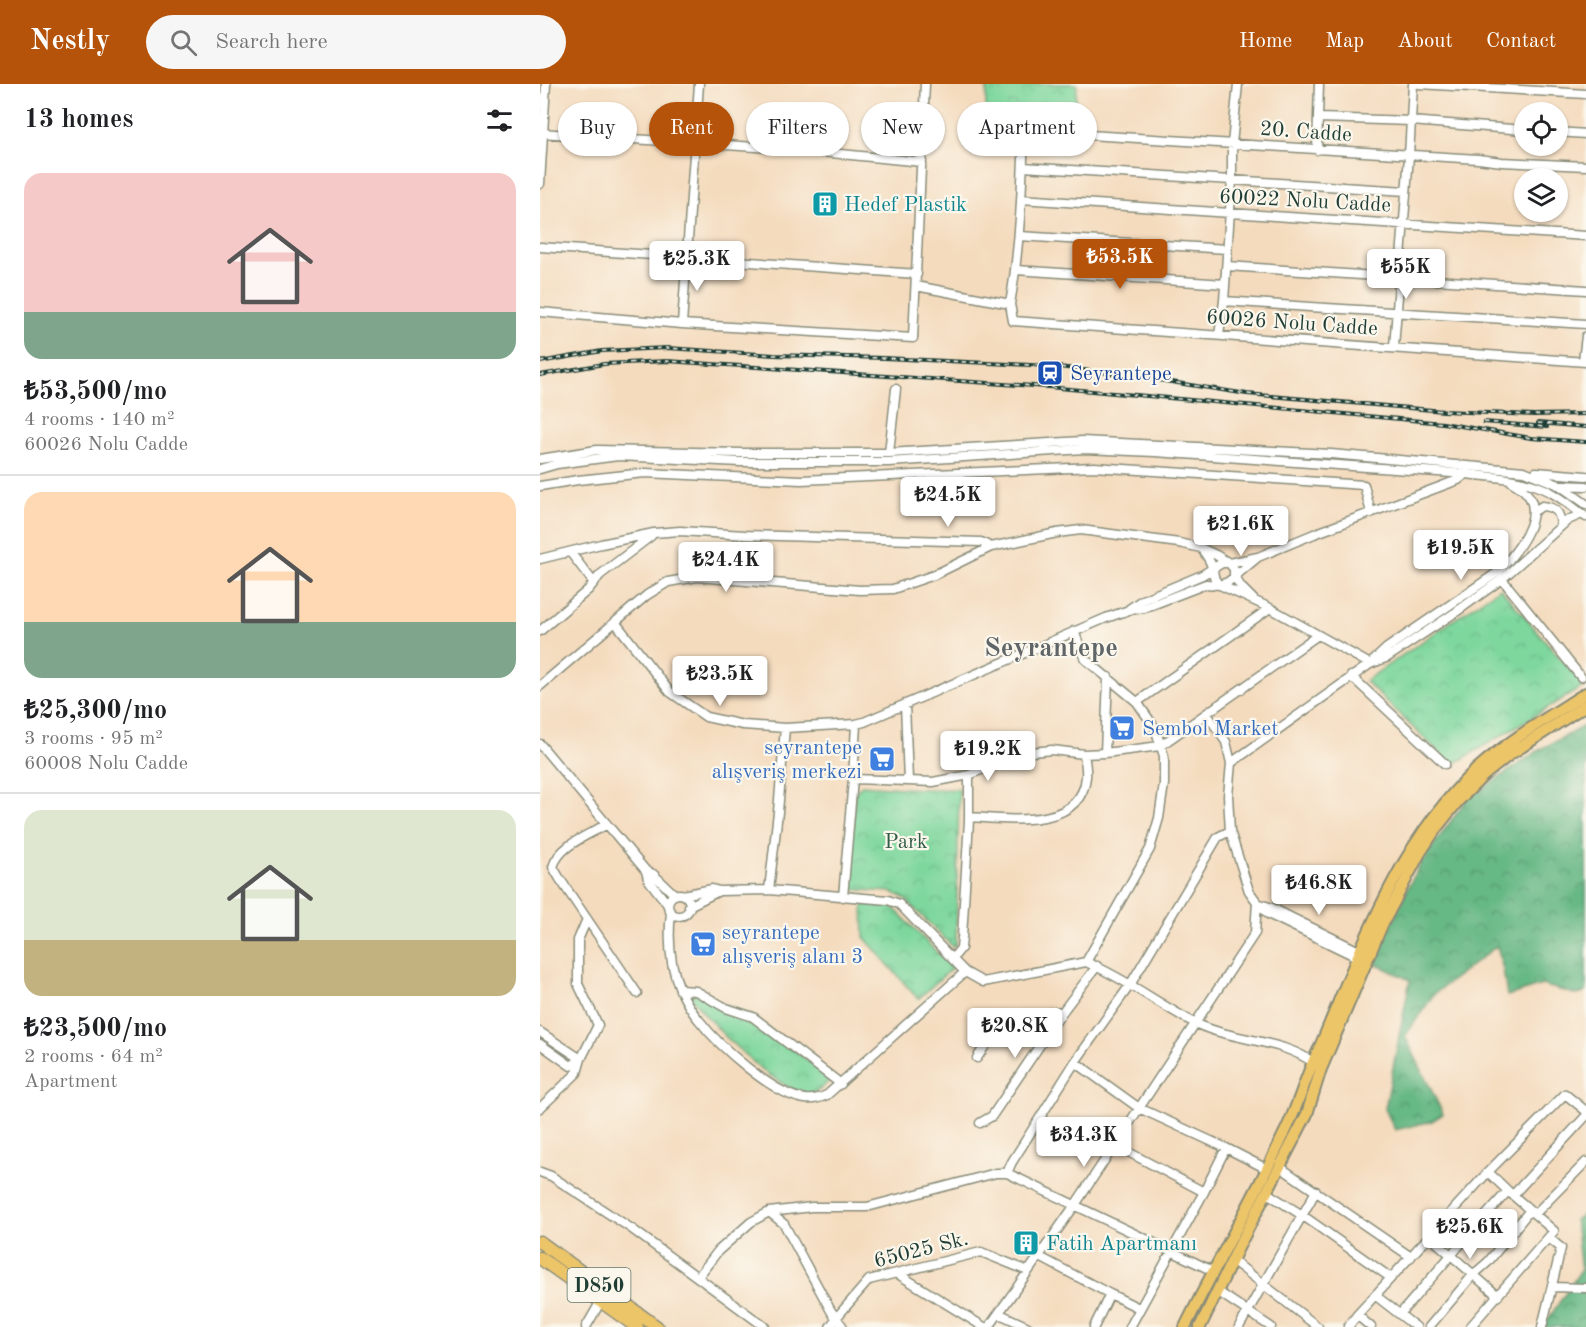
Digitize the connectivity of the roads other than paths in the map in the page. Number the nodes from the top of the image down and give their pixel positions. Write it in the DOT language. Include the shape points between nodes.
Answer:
graph roads {
  1 [pos="546,84"];
  2 [pos="699,84"];
  3 [pos="925,84"];
  4 [pos="1238,84"];
  5 [pos="1319,84"];
  6 [pos="1413,84"];
  7 [pos="1419,84"];
  8 [pos="1586,94"];
  9 [pos="698,102"];
  10 [pos="1319,118"];
  11 [pos="1411,122"];
  12 [pos="1514,129"];
  13 [pos="542,133"];
  14 [pos="1568,133"];
  15 [pos="1586,134"];
  16 [pos="649,139"];
  17 [pos="1232,144"];
  18 [pos="734,145"];
  19 [pos="1317,150"];
  20 [pos="694,156"];
  21 [pos="1409,156"];
  22 [pos="922,162"];
  23 [pos="1586,166"];
  24 [pos="1023,167"];
  25 [pos="1232,180"];
  26 [pos="540,184"];
  27 [pos="1406,191"];
  28 [pos="1021,199"];
  29 [pos="1229,214"];
  30 [pos="1403,224"];
  31 [pos="1019,236"];
  32 [pos="1586,236"];
  33 [pos="540,247"];
  34 [pos="1227,249"];
  35 [pos="687,258"];
  36 [pos="1227,266"];
  37 [pos="1016,270"];
  38 [pos="917,274"];
  39 [pos="1398,278"];
  40 [pos="1226,284"];
  41 [pos="916,286"];
  42 [pos="1586,290"];
  43 [pos="1224,301"];
  44 [pos="1010,304"];
  45 [pos="540,312"];
  46 [pos="1396,312"];
  47 [pos="682,324"];
  48 [pos="1586,324"];
  49 [pos="1219,334"];
  50 [pos="1586,336"];
  51 [pos="1394,347"];
  52 [pos="1585,361"];
  53 [pos="896,389"];
  54 [pos="889,453"];
  55 [pos="540,459"];
  56 [pos="540,468"];
  57 [pos="1524,471"];
  58 [pos="1466,474"];
  59 [pos="1586,476"];
  60 [pos="1508,479"];
  61 [pos="1525,482"];
  62 [pos="1559,485"];
  63 [pos="540,486"];
  64 [pos="1586,486"];
  65 [pos="1586,504"];
  66 [pos="1533,512"];
  67 [pos="1371,513"];
  68 [pos="1584,516"];
  69 [pos="1561,526"];
  70 [pos="654,533"];
  71 [pos="991,547"];
  72 [pos="1201,548"];
  73 [pos="570,552"];
  74 [pos="1258,557"];
  75 [pos="540,559"];
  76 [pos="1229,563"];
  77 [pos="1213,567"];
  78 [pos="1234,576"];
  79 [pos="1502,579"];
  80 [pos="594,583"];
  81 [pos="1220,585"];
  82 [pos="1254,600"];
  83 [pos="1270,608"];
  84 [pos="1129,610"];
  85 [pos="615,622"];
  86 [pos="540,631"];
  87 [pos="1074,631"];
  88 [pos="1318,634"];
  89 [pos="1370,664"];
  90 [pos="1351,676"];
  91 [pos="1581,676"];
  92 [pos="1108,677"];
  93 [pos="540,686"];
  94 [pos="1586,693"];
  95 [pos="1137,702"];
  96 [pos="905,704"];
  97 [pos="1586,705"];
  98 [pos="1207,714"];
  99 [pos="856,724"];
  100 [pos="785,728"];
  101 [pos="540,744"];
  102 [pos="1160,746"];
  103 [pos="1105,753"];
  104 [pos="1084,754"];
  105 [pos="1231,763"];
  106 [pos="1445,764"];
  107 [pos="969,775"];
  108 [pos="853,779"];
  109 [pos="908,780"];
  110 [pos="969,817"];
  111 [pos="607,824"];
  112 [pos="1230,831"];
  113 [pos="646,871"];
  114 [pos="770,890"];
  115 [pos="719,891"];
  116 [pos="679,895"];
  117 [pos="843,897"];
  118 [pos="1257,902"];
  119 [pos="689,906"];
  120 [pos="673,911"];
  121 [pos="587,919"];
  122 [pos="1364,957"];
  123 [pos="953,958"];
  124 [pos="1086,962"];
  125 [pos="1096,966"];
  126 [pos="965,972"];
  127 [pos="1130,984"];
  128 [pos="680,990"];
  129 [pos="637,993"];
  130 [pos="1064,1011"];
  131 [pos="1196,1023"];
  132 [pos="540,1032"];
  133 [pos="540,1044"];
  134 [pos="976,1058"];
  135 [pos="581,1059"];
  136 [pos="1075,1062"];
  137 [pos="1317,1065"];
  138 [pos="841,1084"];
  139 [pos="540,1108"];
  140 [pos="1138,1108"];
  141 [pos="1586,1111"];
  142 [pos="1586,1116"];
  143 [pos="980,1123"];
  144 [pos="1115,1145"];
  145 [pos="1226,1148"];
  146 [pos="1586,1162"];
  147 [pos="1280,1167"];
  148 [pos="1268,1169"];
  149 [pos="540,1172"];
  150 [pos="1488,1172"];
  151 [pos="1007,1173"];
  152 [pos="1316,1191"];
  153 [pos="1204,1192"];
  154 [pos="1267,1193"];
  155 [pos="1510,1193"];
  156 [pos="1075,1205"];
  157 [pos="769,1212"];
  158 [pos="1533,1212"];
  159 [pos="1302,1215"];
  160 [pos="1429,1236"];
  161 [pos="1550,1238"];
  162 [pos="540,1242"];
  163 [pos="1172,1252"];
  164 [pos="1451,1255"];
  165 [pos="1038,1256"];
  166 [pos="1411,1257"];
  167 [pos="540,1258"];
  168 [pos="1232,1260"];
  169 [pos="1028,1271"];
  170 [pos="1213,1271"];
  171 [pos="898,1274"];
  172 [pos="1473,1275"];
  173 [pos="698,1277"];
  174 [pos="1391,1278"];
  175 [pos="1263,1285"];
  176 [pos="1552,1287"];
  177 [pos="1586,1288"];
  178 [pos="1217,1291"];
  179 [pos="1110,1294"];
  180 [pos="1376,1296"];
  181 [pos="1498,1296"];
  182 [pos="601,1301"];
  183 [pos="1140,1308"];
  184 [pos="1248,1311"];
  185 [pos="1000,1314"];
  186 [pos="1400,1314"];
  187 [pos="1357,1316"];
  188 [pos="837,1317"];
  189 [pos="586,1327"];
  190 [pos="637,1327"];
  191 [pos="657,1327"];
  192 [pos="765,1327"];
  193 [pos="830,1327"];
  194 [pos="843,1327"];
  195 [pos="984,1327"];
  196 [pos="989,1327"];
  197 [pos="1028,1327"];
  198 [pos="1094,1327"];
  199 [pos="1130,1327"];
  200 [pos="1185,1327"];
  201 [pos="1200,1327"];
  202 [pos="1239,1327"];
  203 [pos="1270,1327"];
  204 [pos="1318,1327"];
  205 [pos="1348,1327"];
  206 [pos="1371,1327"];
  207 [pos="1416,1327"];
  208 [pos="1429,1327"];
  209 [pos="1470,1327"];
  210 [pos="1542,1327"];
  1 -- 13 [label="street"];
  2 -- 9 [label="street"];
  3 -- 22 [label="street"];
  4 -- 17 [label="street"];
  5 -- 10 [label="street"];
  6 -- 11 [label="street"];
  7 -- 8 [label="street"];
  10 -- 11 [label="street"];
  10 -- 19 [label="street"];
  11 -- 12 [label="street"];
  11 -- 21 [label="street"];
  13 -- 16 [label="street"];
  13 -- 26 [label="street"];
  14 -- 15 [label="street"];
  17 -- 19 [label="street, 20. Cadde"];
  17 -- 24 [label="street, 20. Cadde" via="1024,131"];
  17 -- 25 [label="street"];
  18 -- 22 [label="street"];
  19 -- 21 [label="street, 20. Cadde"];
  20 -- 35 [label="street"];
  21 -- 23 [label="street, 20. Cadde"];
  21 -- 27 [label="street"];
  22 -- 38 [label="street"];
  24 -- 25 [label="street"];
  24 -- 28 [label="street"];
  25 -- 27 [label="street"];
  25 -- 29 [label="street"];
  27 -- 30 [label="street"];
  28 -- 29 [label="street, 60022 Nolu Cadde"];
  28 -- 31 [label="street"];
  29 -- 30 [label="street, 60022 Nolu Cadde"];
  29 -- 34 [label="street"];
  30 -- 32 [label="street, 60022 Nolu Cadde"];
  30 -- 39 [label="street"];
  31 -- 34 [label="street"];
  31 -- 37 [label="street"];
  33 -- 35 [label="street"];
  34 -- 36 [label="street"];
  35 -- 38 [label="street"];
  35 -- 47 [label="street"];
  36 -- 39 [label="street"];
  36 -- 40 [label="street"];
  37 -- 40 [label="street"];
  37 -- 44 [label="street"];
  38 -- 41 [label="street"];
  39 -- 42 [label="street"];
  39 -- 46 [label="street"];
  40 -- 43 [label="street"];
  41 -- 44 [label="street"];
  41 -- 47 [label="street" via="913,338"];
  43 -- 46 [label="street, 60026 Nolu Cadde"];
  43 -- 49 [label="street"];
  44 -- 49 [label="street, 60026 Nolu Cadde" via="1013,321"];
  45 -- 47 [label="street"];
  46 -- 48 [label="street, 60026 Nolu Cadde"];
  46 -- 51 [label="street"];
  49 -- 51 [label="street, 60026 Nolu Cadde"];
  50 -- 52 [label="street"];
  51 -- 52 [label="street, 60026 Nolu Cadde"];
  53 -- 54 [label="street"];
  54 -- 55 [label="street" via="597,450"];
  54 -- 57 [label="street" via="1082,441 1331,454"];
  56 -- 58 [label="street" via="618,456 740,462 889,462 1084,449"];
  57 -- 59 [label="street"];
  57 -- 62 [label="street"];
  58 -- 60 [label="street"];
  58 -- 67 [label="street"];
  60 -- 61 [label="street"];
  60 -- 66 [label="street" via="1530,498"];
  61 -- 62 [label="street"];
  61 -- 68 [label="street" via="1543,488"];
  62 -- 64 [label="street"];
  62 -- 65 [label="street"];
  63 -- 67 [label="street" via="645,473 801,480 1094,467 1364,485"];
  66 -- 69 [label="street" via="1542,506 1550,507 1557,511"];
  66 -- 89 [label="street" via="1513,556 1498,572 1387,648"];
  67 -- 74 [label="street"];
  68 -- 69 [label="street"];
  69 -- 79 [label="street"];
  70 -- 71 [label="street" via="981,542"];
  70 -- 73 [label="street"];
  70 -- 80 [label="street"];
  71 -- 72 [label="street" via="1081,530"];
  71 -- 85 [label="street" via="934,575 893,589 860,590 697,577 668,582"];
  72 -- 76 [label="street"];
  72 -- 77 [label="street"];
  73 -- 75 [label="street"];
  73 -- 80 [label="street"];
  74 -- 76 [label="street"];
  74 -- 78 [label="street"];
  76 -- 77 [label="street"];
  76 -- 78 [label="street"];
  77 -- 81 [label="street" via="1215,581"];
  77 -- 84 [label="street"];
  78 -- 81 [label="street"];
  78 -- 82 [label="street"];
  79 -- 89 [label="street" via="1388,657"];
  79 -- 91 [label="street"];
  80 -- 86 [label="street"];
  81 -- 82 [label="street"];
  81 -- 84 [label="street" via="1206,584"];
  82 -- 83 [label="street"];
  83 -- 88 [label="street"];
  83 -- 95 [label="street"];
  84 -- 87 [label="street"];
  85 -- 93 [label="street"];
  85 -- 100 [label="street" via="670,692 706,717"];
  87 -- 92 [label="street" via="1086,659"];
  87 -- 96 [label="street"];
  88 -- 89 [label="street"];
  88 -- 98 [label="street"];
  89 -- 90 [label="street"];
  90 -- 105 [label="street"];
  90 -- 106 [label="street"];
  92 -- 95 [label="street"];
  92 -- 103 [label="street"];
  94 -- 122 [label="main road" via="1504,747 1451,795 1412,848 1374,921"];
  95 -- 102 [label="street" via="1155,728"];
  96 -- 99 [label="street"];
  96 -- 109 [label="street"];
  97 -- 122 [label="main road" via="1509,755 1458,801 1420,853"];
  98 -- 102 [label="street"];
  98 -- 105 [label="street" via="1226,742"];
  99 -- 100 [label="street"];
  99 -- 108 [label="street"];
  100 -- 114 [label="street"];
  101 -- 111 [label="street"];
  102 -- 103 [label="street"];
  102 -- 124 [label="street" via="1164,784 1150,849"];
  103 -- 104 [label="street"];
  104 -- 107 [label="street" via="1052,750 1022,753"];
  104 -- 110 [label="street" via="1083,791 1067,810 1032,819"];
  105 -- 112 [label="street"];
  107 -- 109 [label="street" via="933,782"];
  107 -- 110 [label="street"];
  108 -- 109 [label="street"];
  108 -- 117 [label="street"];
  110 -- 123 [label="street" via="961,948"];
  111 -- 113 [label="street"];
  111 -- 121 [label="street" via="566,848 553,867"];
  112 -- 118 [label="street" via="1249,891"];
  112 -- 127 [label="street" via="1218,837"];
  113 -- 116 [label="street"];
  113 -- 120 [label="street"];
  114 -- 115 [label="street"];
  114 -- 117 [label="street"];
  115 -- 116 [label="street"];
  115 -- 119 [label="street"];
  116 -- 119 [label="street" via="688,899"];
  116 -- 120 [label="street" via="670,898"];
  117 -- 123 [label="street" via="899,904"];
  118 -- 122 [label="street"];
  118 -- 131 [label="street" via="1255,933"];
  119 -- 120 [label="street" via="686,912"];
  120 -- 128 [label="street" via="670,955"];
  121 -- 129 [label="street"];
  121 -- 135 [label="street" via="578,940 578,984 598,1025"];
  122 -- 137 [label="main road"];
  123 -- 126 [label="street"];
  124 -- 125 [label="street"];
  124 -- 126 [label="street" via="983,982"];
  125 -- 127 [label="street"];
  125 -- 130 [label="street"];
  126 -- 138 [label="street"];
  127 -- 131 [label="street"];
  127 -- 136 [label="street"];
  128 -- 138 [label="street" via="696,991 726,1008 753,1017"];
  128 -- 138 [label="street" via="707,1030 773,1087 811,1099 827,1095"];
  130 -- 134 [label="street" via="1001,1023"];
  130 -- 143 [label="street" via="992,1116"];
  131 -- 137 [label="street" via="1287,1049"];
  131 -- 140 [label="street"];
  132 -- 135 [label="street"];
  133 -- 135 [label="street" via="571,1066"];
  135 -- 139 [label="street" via="577,1073"];
  136 -- 140 [label="street"];
  136 -- 151 [label="street"];
  137 -- 147 [label="main road" via="1307,1114"];
  137 -- 148 [label="main road"];
  140 -- 144 [label="street"];
  140 -- 145 [label="street"];
  141 -- 150 [label="street" via="1565,1094"];
  142 -- 155 [label="street"];
  144 -- 153 [label="street"];
  144 -- 156 [label="street"];
  145 -- 148 [label="street"];
  145 -- 153 [label="street"];
  146 -- 158 [label="street"];
  147 -- 152 [label="street"];
  147 -- 154 [label="main road"];
  148 -- 170 [label="main road"];
  149 -- 173 [label="street" via="632,1229"];
  150 -- 155 [label="street"];
  150 -- 160 [label="street"];
  151 -- 156 [label="street"];
  151 -- 157 [label="street" via="867,1207"];
  152 -- 159 [label="street"];
  152 -- 166 [label="street"];
  153 -- 163 [label="street"];
  154 -- 159 [label="street"];
  154 -- 168 [label="main road"];
  155 -- 158 [label="street"];
  155 -- 164 [label="street" via="1476,1224"];
  156 -- 163 [label="street"];
  156 -- 165 [label="street"];
  157 -- 173 [label="street" via="718,1251"];
  157 -- 188 [label="street" via="784,1224"];
  158 -- 161 [label="street" via="1554,1231"];
  158 -- 172 [label="street"];
  159 -- 174 [label="street"];
  159 -- 175 [label="street"];
  160 -- 164 [label="street"];
  160 -- 166 [label="street"];
  161 -- 176 [label="street" via="1561,1248"];
  161 -- 181 [label="street"];
  162 -- 191 [label="highway, D850"];
  163 -- 170 [label="street"];
  163 -- 183 [label="street"];
  164 -- 172 [label="street"];
  164 -- 186 [label="street"];
  165 -- 169 [label="street"];
  165 -- 179 [label="street"];
  166 -- 174 [label="street"];
  167 -- 182 [label="highway, D850"];
  168 -- 175 [label="street"];
  168 -- 178 [label="main road"];
  169 -- 171 [label="street, 65025 Sk." via="981,1252"];
  169 -- 185 [label="street"];
  170 -- 200 [label="main road"];
  171 -- 188 [label="street, 65025 Sk." via="869,1280"];
  171 -- 195 [label="street"];
  172 -- 181 [label="street"];
  172 -- 208 [label="street"];
  173 -- 192 [label="street"];
  174 -- 180 [label="street"];
  175 -- 184 [label="street"];
  175 -- 204 [label="street"];
  176 -- 177 [label="street"];
  176 -- 210 [label="street"];
  178 -- 184 [label="street"];
  178 -- 201 [label="main road"];
  179 -- 183 [label="street"];
  179 -- 198 [label="street"];
  180 -- 186 [label="street"];
  180 -- 187 [label="street"];
  181 -- 209 [label="street"];
  182 -- 189 [label="street"];
  182 -- 190 [label="highway, D850"];
  183 -- 199 [label="street"];
  184 -- 202 [label="street"];
  184 -- 203 [label="street"];
  185 -- 196 [label="street"];
  185 -- 197 [label="street"];
  186 -- 207 [label="street"];
  187 -- 205 [label="street"];
  187 -- 206 [label="street"];
  188 -- 193 [label="street, 65025 Sk."];
  188 -- 194 [label="street"];
}
